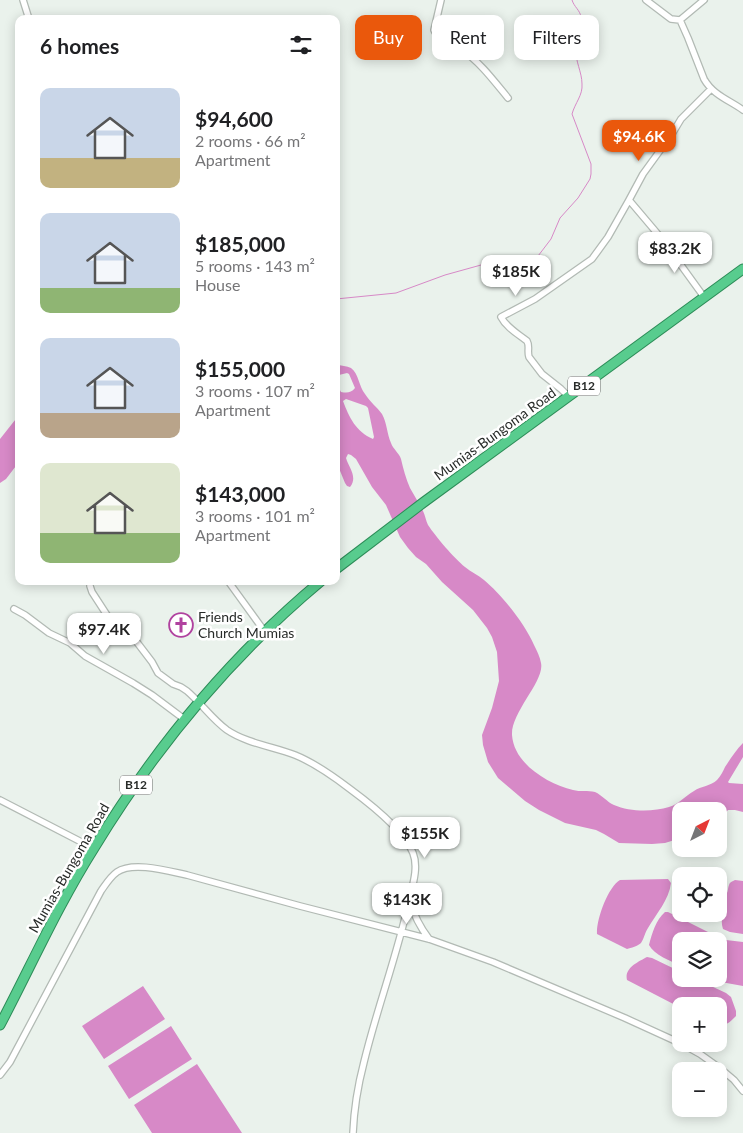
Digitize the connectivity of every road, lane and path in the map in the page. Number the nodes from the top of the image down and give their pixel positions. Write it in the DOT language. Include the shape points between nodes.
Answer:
graph roads {
  1 [pos="23,0"];
  2 [pos="441,0"];
  3 [pos="646,0"];
  4 [pos="704,0"];
  5 [pos="27,15"];
  6 [pos="680,20"];
  7 [pos="711,89"];
  8 [pos="508,98"];
  9 [pos="743,110"];
  10 [pos="629,200"];
  11 [pos="743,269"];
  12 [pos="704,297"];
  13 [pos="569,397"];
  14 [pos="340,566"];
  15 [pos="90,585"];
  16 [pos="231,585"];
  17 [pos="317,585"];
  18 [pos="14,610"];
  19 [pos="265,632"];
  20 [pos="199,702"];
  21 [pos="184,720"];
  22 [pos="0,800"];
  23 [pos="93,848"];
  24 [pos="409,899"];
  25 [pos="402,932"];
  26 [pos="430,939"];
  27 [pos="0,1025"];
  28 [pos="0,1075"];
  29 [pos="743,1091"];
  30 [pos="353,1133"];
  1 -- 5 [label="street"];
  2 -- 8 [label="street" via="435,33 469,54"];
  3 -- 6 [label="street" via="671,19"];
  4 -- 6 [label="street"];
  6 -- 7 [label="street" via="704,80"];
  7 -- 9 [label="street"];
  7 -- 10 [label="street" via="681,119"];
  10 -- 12 [label="street"];
  10 -- 13 [label="street" via="608,237 590,260 535,299 501,317 527,341 528,354 542,374"];
  11 -- 12 [label="highway, Mumias-Bungoma Road / B12"];
  12 -- 13 [label="highway, Mumias-Bungoma Road / B12"];
  13 -- 14 [label="highway, Mumias-Bungoma Road / B12"];
  15 -- 20 [label="street" via="116,629 136,641 158,674 183,688"];
  16 -- 19 [label="street"];
  17 -- 19 [label="highway, Mumias-Bungoma Road / B12"];
  18 -- 21 [label="street" via="152,695"];
  19 -- 20 [label="highway, Mumias-Bungoma Road / B12"];
  20 -- 21 [label="highway, Mumias-Bungoma Road / B12"];
  20 -- 24 [label="street" via="228,730 312,764 384,817 401,833 414,854"];
  21 -- 23 [label="highway, Mumias-Bungoma Road / B12" via="151,762"];
  22 -- 23 [label="street"];
  23 -- 27 [label="highway, Mumias-Bungoma Road / B12"];
  24 -- 25 [label="street"];
  24 -- 26 [label="street" via="414,915"];
  25 -- 26 [label="street"];
  25 -- 28 [label="street" via="187,875 124,868 114,874 101,891 10,1062"];
  25 -- 30 [label="street" via="364,1061"];
  26 -- 29 [label="street" via="493,962 659,1033 700,1054"];
}
